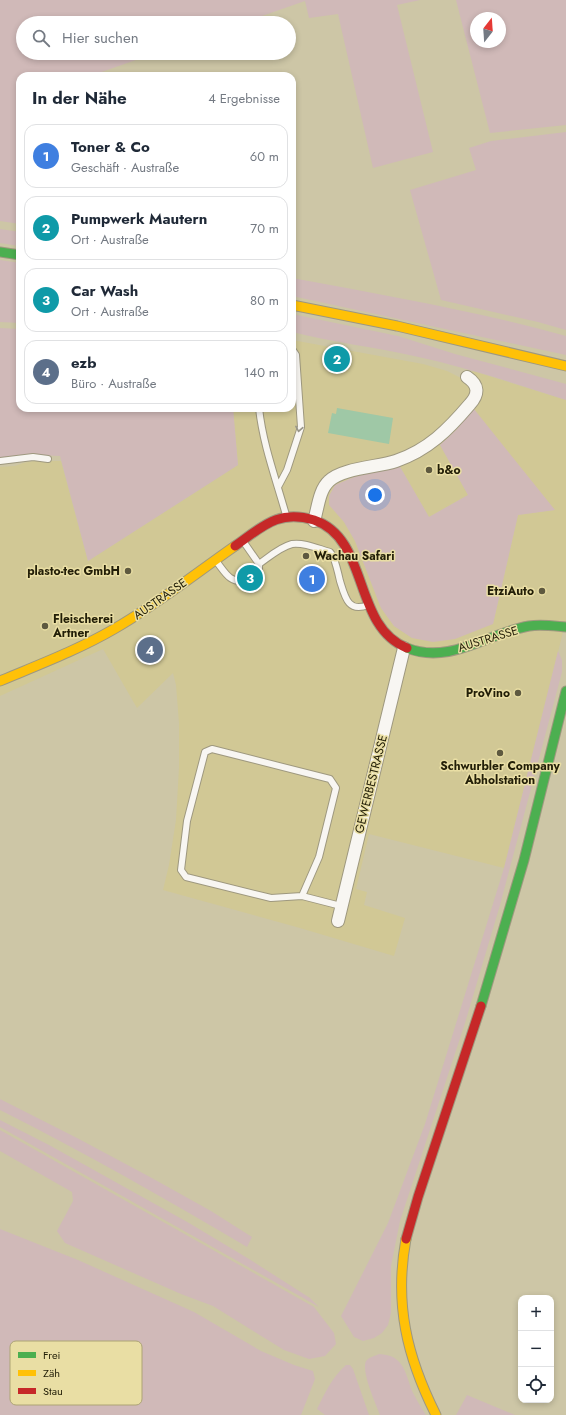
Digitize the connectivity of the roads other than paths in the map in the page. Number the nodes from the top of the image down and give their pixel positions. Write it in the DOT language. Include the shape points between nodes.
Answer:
graph roads {
  1 [pos="0,252"];
  2 [pos="16,254"];
  3 [pos="296,306"];
  4 [pos="296,355"];
  5 [pos="565,366"];
  6 [pos="467,377"];
  7 [pos="259,412"];
  8 [pos="48,459"];
  9 [pos="0,462"];
  10 [pos="278,487"];
  11 [pos="287,516"];
  12 [pos="314,521"];
  13 [pos="243,541"];
  14 [pos="215,560"];
  15 [pos="259,564"];
  16 [pos="254,575"];
  17 [pos="245,581"];
  18 [pos="369,605"];
  19 [pos="566,627"];
  20 [pos="404,648"];
  21 [pos="0,681"];
  22 [pos="566,691"];
  23 [pos="302,896"];
  24 [pos="341,906"];
  25 [pos="338,921"];
  26 [pos="436,1415"];
  1 -- 2 [label="main road"];
  3 -- 5 [label="main road" via="398,326"];
  4 -- 10 [label="lane, one-way" via="301,427 287,470"];
  6 -- 12 [label="street" via="476,387 475,398 450,427 432,443 408,456 342,474 330,480 324,488"];
  7 -- 10 [label="lane" via="266,448"];
  8 -- 9 [label="lane" via="33,457"];
  10 -- 11 [label="lane"];
  11 -- 12 [label="main road, AUSTRASSE"];
  11 -- 13 [label="main road, AUSTRASSE" via="272,521"];
  12 -- 18 [label="main road, AUSTRASSE" via="332,529 344,545 354,562"];
  13 -- 14 [label="main road, AUSTRASSE"];
  13 -- 15 [label="lane"];
  14 -- 17 [label="lane" via="228,577 237,582"];
  14 -- 21 [label="main road, AUSTRASSE" via="103,637"];
  15 -- 16 [label="lane" via="259,570"];
  15 -- 18 [label="lane" via="293,544 303,544 330,552 348,603 361,608"];
  18 -- 20 [label="main road, AUSTRASSE" via="382,630"];
  19 -- 20 [label="main road, AUSTRASSE" via="529,626 431,654"];
  20 -- 24 [label="street, GEWERBESTRASSE"];
  22 -- 26 [label="main road" via="511,909 408,1231 402,1267 401,1304 406,1339 423,1389"];
  23 -- 23 [label="lane" via="319,857 336,788 330,779 212,749 205,752 187,821 181,870 186,877 271,898"];
  23 -- 24 [label="lane"];
  24 -- 25 [label="street, GEWERBESTRASSE"];
}
